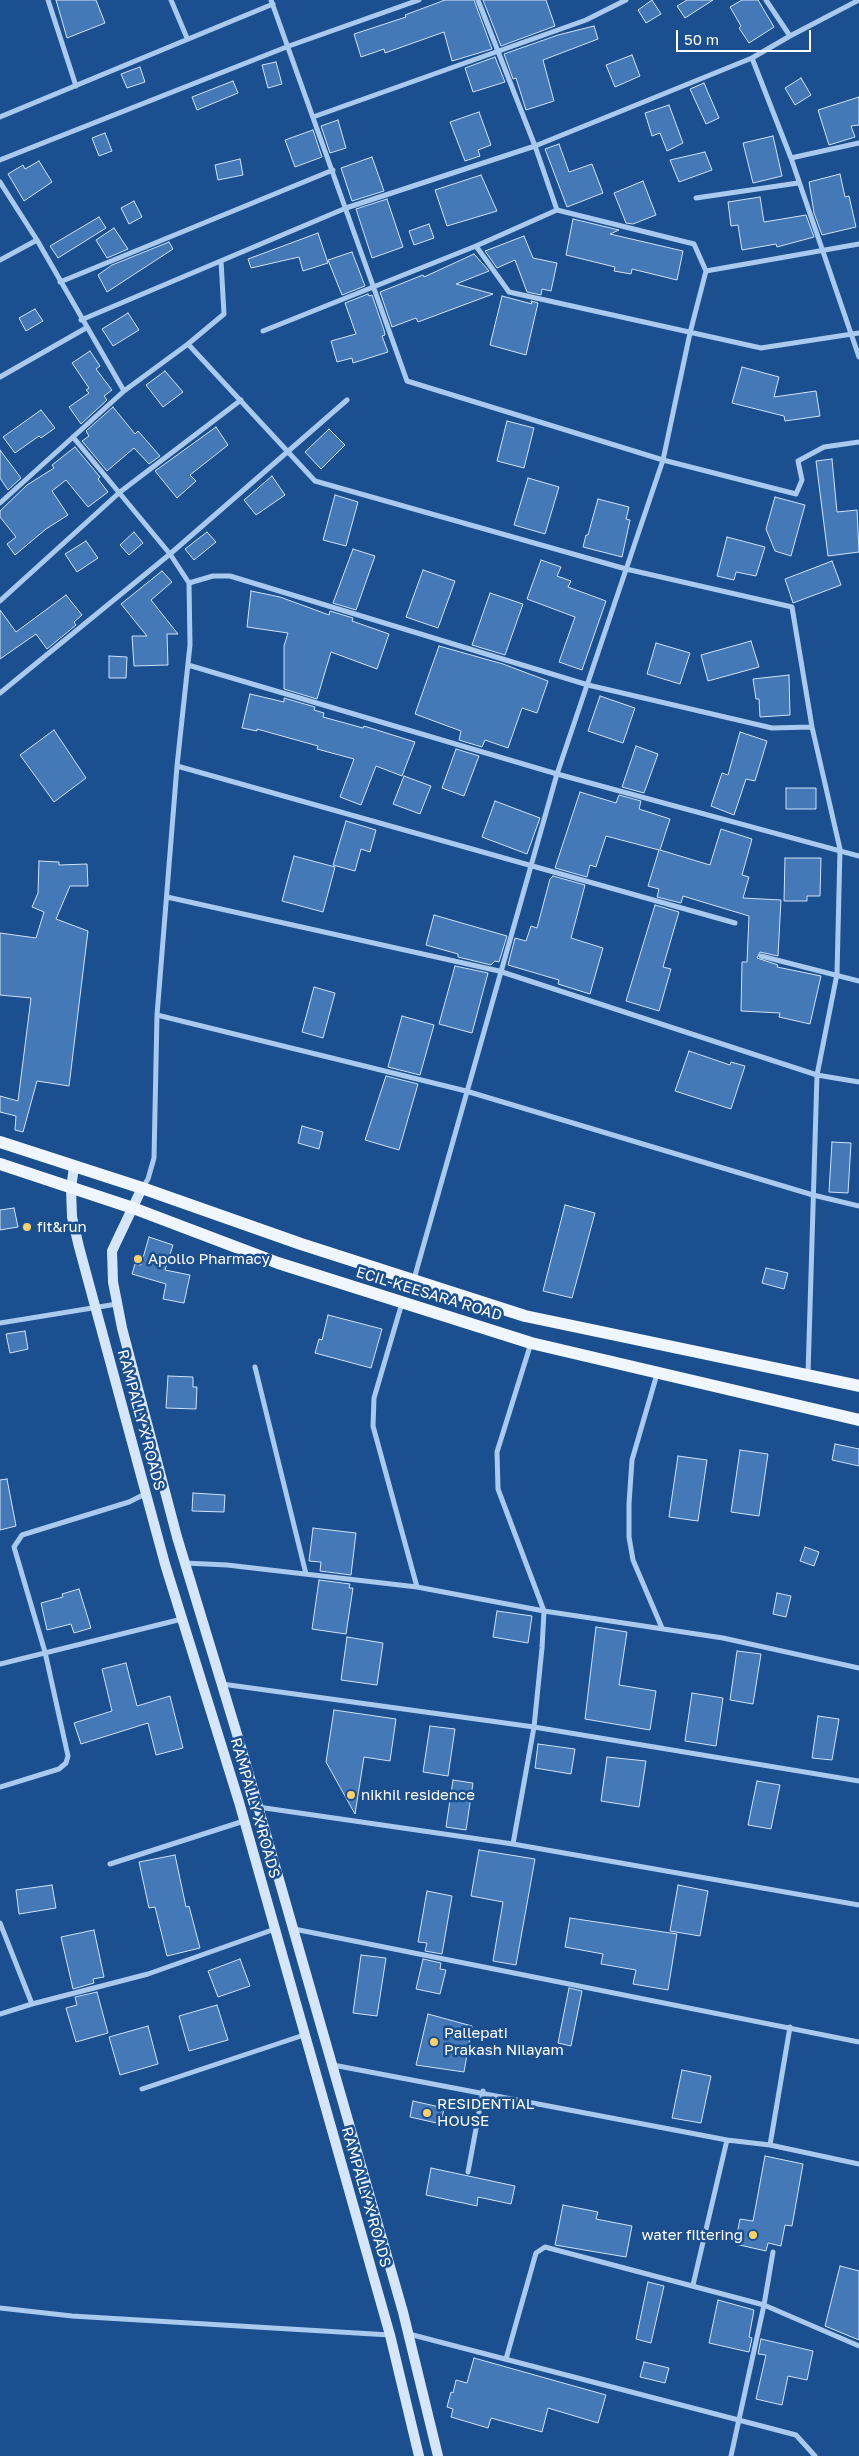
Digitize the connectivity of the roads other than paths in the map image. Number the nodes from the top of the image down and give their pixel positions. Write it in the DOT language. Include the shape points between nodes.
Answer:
graph roads {
  1 [pos="48,0"];
  2 [pos="171,0"];
  3 [pos="418,0"];
  4 [pos="478,0"];
  5 [pos="626,0"];
  6 [pos="766,0"];
  7 [pos="859,0"];
  8 [pos="272,2"];
  9 [pos="790,36"];
  10 [pos="187,38"];
  11 [pos="289,46"];
  12 [pos="498,51"];
  13 [pos="752,58"];
  14 [pos="76,86"];
  15 [pos="0,117"];
  16 [pos="313,117"];
  17 [pos="859,143"];
  18 [pos="535,146"];
  19 [pos="791,158"];
  20 [pos="0,160"];
  21 [pos="332,170"];
  22 [pos="0,182"];
  23 [pos="798,183"];
  24 [pos="696,198"];
  25 [pos="346,208"];
  26 [pos="557,210"];
  27 [pos="37,240"];
  28 [pos="859,244"];
  29 [pos="476,246"];
  30 [pos="823,249"];
  31 [pos="0,260"];
  32 [pos="221,261"];
  33 [pos="706,271"];
  34 [pos="60,282"];
  35 [pos="373,286"];
  36 [pos="81,320"];
  37 [pos="86,328"];
  38 [pos="263,330"];
  39 [pos="690,333"];
  40 [pos="859,333"];
  41 [pos="851,334"];
  42 [pos="188,344"];
  43 [pos="859,357"];
  44 [pos="0,377"];
  45 [pos="124,391"];
  46 [pos="241,400"];
  47 [pos="347,400"];
  48 [pos="73,437"];
  49 [pos="859,442"];
  50 [pos="288,452"];
  51 [pos="663,460"];
  52 [pos="120,492"];
  53 [pos="0,503"];
  54 [pos="170,554"];
  55 [pos="626,569"];
  56 [pos="189,583"];
  57 [pos="0,601"];
  58 [pos="188,665"];
  59 [pos="588,685"];
  60 [pos="0,693"];
  61 [pos="812,727"];
  62 [pos="177,766"];
  63 [pos="557,774"];
  64 [pos="840,849"];
  65 [pos="859,856"];
  66 [pos="530,866"];
  67 [pos="168,897"];
  68 [pos="735,923"];
  69 [pos="761,956"];
  70 [pos="499,971"];
  71 [pos="837,974"];
  72 [pos="859,981"];
  73 [pos="157,1015"];
  74 [pos="817,1076"];
  75 [pos="859,1082"];
  76 [pos="466,1091"];
  77 [pos="0,1142"];
  78 [pos="0,1164"];
  79 [pos="74,1167"];
  80 [pos="71,1188"];
  81 [pos="142,1188"];
  82 [pos="813,1195"];
  83 [pos="859,1206"];
  84 [pos="133,1208"];
  85 [pos="414,1280"];
  86 [pos="402,1303"];
  87 [pos="117,1304"];
  88 [pos="95,1308"];
  89 [pos="0,1323"];
  90 [pos="531,1343"];
  91 [pos="255,1367"];
  92 [pos="658,1372"];
  93 [pos="808,1375"];
  94 [pos="859,1386"];
  95 [pos="859,1420"];
  96 [pos="145,1494"];
  97 [pos="185,1563"];
  98 [pos="306,1574"];
  99 [pos="417,1587"];
  100 [pos="544,1610"];
  101 [pos="182,1619"];
  102 [pos="662,1628"];
  103 [pos="45,1652"];
  104 [pos="0,1664"];
  105 [pos="859,1668"];
  106 [pos="222,1684"];
  107 [pos="534,1727"];
  108 [pos="859,1781"];
  109 [pos="0,1787"];
  110 [pos="258,1807"];
  111 [pos="244,1820"];
  112 [pos="513,1844"];
  113 [pos="110,1864"];
  114 [pos="859,1905"];
  115 [pos="0,1923"];
  116 [pos="275,1929"];
  117 [pos="294,1929"];
  118 [pos="32,2004"];
  119 [pos="0,2014"];
  120 [pos="790,2027"];
  121 [pos="304,2035"];
  122 [pos="859,2042"];
  123 [pos="333,2065"];
  124 [pos="142,2088"];
  125 [pos="483,2091"];
  126 [pos="727,2140"];
  127 [pos="770,2145"];
  128 [pos="859,2164"];
  129 [pos="468,2172"];
  130 [pos="773,2252"];
  131 [pos="693,2285"];
  132 [pos="764,2305"];
  133 [pos="0,2308"];
  134 [pos="409,2334"];
  135 [pos="390,2335"];
  136 [pos="859,2346"];
  137 [pos="506,2359"];
  138 [pos="739,2420"];
  139 [pos="420,2456"];
  140 [pos="438,2456"];
  141 [pos="731,2456"];
  142 [pos="815,2456"];
  1 -- 14 [label="street"];
  2 -- 10 [label="street"];
  3 -- 11 [label="street"];
  4 -- 12 [label="street"];
  5 -- 12 [label="street" via="586,20"];
  6 -- 9 [label="street"];
  7 -- 9 [label="street"];
  8 -- 10 [label="street"];
  8 -- 11 [label="street"];
  9 -- 13 [label="street"];
  10 -- 14 [label="street"];
  11 -- 16 [label="street"];
  11 -- 20 [label="street"];
  12 -- 16 [label="street"];
  12 -- 18 [label="street"];
  13 -- 18 [label="street"];
  13 -- 19 [label="street"];
  14 -- 15 [label="street"];
  16 -- 21 [label="street"];
  17 -- 19 [label="street"];
  18 -- 25 [label="street"];
  18 -- 26 [label="street"];
  19 -- 23 [label="street"];
  21 -- 25 [label="street"];
  21 -- 34 [label="street"];
  22 -- 27 [label="street"];
  23 -- 24 [label="street"];
  23 -- 30 [label="street"];
  25 -- 32 [label="street"];
  25 -- 35 [label="street"];
  26 -- 29 [label="street"];
  26 -- 33 [label="street" via="694,244"];
  27 -- 31 [label="street"];
  27 -- 34 [label="street"];
  28 -- 30 [label="street"];
  29 -- 35 [label="street"];
  29 -- 39 [label="street" via="509,292"];
  30 -- 33 [label="street"];
  30 -- 41 [label="street"];
  32 -- 36 [label="street"];
  32 -- 42 [label="street" via="224,314"];
  33 -- 39 [label="street"];
  34 -- 36 [label="street"];
  35 -- 38 [label="street"];
  35 -- 51 [label="street" via="407,381"];
  36 -- 37 [label="street"];
  37 -- 44 [label="street"];
  37 -- 45 [label="street"];
  39 -- 41 [label="street" via="761,348"];
  39 -- 51 [label="street"];
  40 -- 41 [label="street"];
  41 -- 43 [label="street"];
  42 -- 45 [label="street"];
  42 -- 46 [label="street"];
  45 -- 48 [label="street"];
  46 -- 50 [label="street"];
  46 -- 52 [label="street"];
  47 -- 50 [label="street"];
  48 -- 52 [label="street"];
  48 -- 53 [label="street"];
  49 -- 51 [label="street" via="824,447 798,461 802,480 796,494"];
  50 -- 54 [label="street"];
  50 -- 55 [label="street" via="315,481"];
  51 -- 55 [label="street"];
  52 -- 54 [label="street"];
  52 -- 57 [label="street"];
  54 -- 56 [label="street"];
  54 -- 60 [label="street"];
  55 -- 59 [label="street"];
  55 -- 61 [label="street" via="792,607"];
  56 -- 58 [label="street"];
  56 -- 59 [label="street" via="213,576 230,576"];
  58 -- 62 [label="street"];
  58 -- 63 [label="street"];
  59 -- 61 [label="street" via="772,728"];
  59 -- 63 [label="street"];
  61 -- 64 [label="street"];
  62 -- 66 [label="street"];
  62 -- 67 [label="street"];
  63 -- 64 [label="street"];
  63 -- 66 [label="street"];
  64 -- 65 [label="street"];
  64 -- 71 [label="street"];
  66 -- 68 [label="street"];
  66 -- 70 [label="street"];
  67 -- 70 [label="street"];
  67 -- 73 [label="street"];
  69 -- 71 [label="street"];
  70 -- 74 [label="street"];
  70 -- 76 [label="street"];
  71 -- 72 [label="street"];
  71 -- 74 [label="street"];
  73 -- 76 [label="street"];
  73 -- 81 [label="street" via="154,1158"];
  74 -- 75 [label="street"];
  74 -- 82 [label="street"];
  76 -- 82 [label="street"];
  76 -- 85 [label="street"];
  77 -- 79 [label="main road, ECIL-KEESARA ROAD"];
  78 -- 80 [label="main road, ECIL-KEESARA ROAD"];
  79 -- 80 [label="main road, RAMPALLY X ROADS"];
  79 -- 81 [label="main road, ECIL-KEESARA ROAD"];
  80 -- 84 [label="main road, ECIL-KEESARA ROAD"];
  80 -- 88 [label="main road, RAMPALLY X ROADS" via="74,1224"];
  81 -- 84 [label="main road, RAMPALLY X ROADS"];
  81 -- 85 [label="main road, ECIL-KEESARA ROAD"];
  82 -- 83 [label="street"];
  82 -- 93 [label="street"];
  84 -- 86 [label="main road, ECIL-KEESARA ROAD" via="278,1263"];
  84 -- 87 [label="main road, RAMPALLY X ROADS" via="112,1251"];
  85 -- 93 [label="main road, ECIL-KEESARA ROAD" via="525,1316"];
  86 -- 90 [label="main road, ECIL-KEESARA ROAD"];
  86 -- 99 [label="street" via="374,1398 374,1426"];
  87 -- 88 [label="street"];
  87 -- 97 [label="main road, RAMPALLY X ROADS"];
  88 -- 89 [label="street"];
  88 -- 96 [label="main road, RAMPALLY X ROADS"];
  90 -- 92 [label="main road, ECIL-KEESARA ROAD"];
  90 -- 100 [label="street" via="497,1452 498,1489"];
  91 -- 98 [label="street"];
  92 -- 95 [label="main road, ECIL-KEESARA ROAD"];
  92 -- 102 [label="street" via="632,1460 628,1504 633,1560"];
  93 -- 94 [label="main road, ECIL-KEESARA ROAD"];
  96 -- 101 [label="main road, RAMPALLY X ROADS"];
  96 -- 103 [label="street" via="130,1502 22,1535 14,1547"];
  97 -- 98 [label="street" via="227,1564"];
  97 -- 106 [label="main road, RAMPALLY X ROADS"];
  98 -- 99 [label="street"];
  99 -- 100 [label="street"];
  100 -- 102 [label="street"];
  100 -- 107 [label="street"];
  101 -- 103 [label="street"];
  101 -- 111 [label="main road, RAMPALLY X ROADS"];
  102 -- 105 [label="street"];
  103 -- 104 [label="street"];
  103 -- 109 [label="street" via="68,1756 66,1763 59,1769"];
  106 -- 107 [label="street"];
  106 -- 110 [label="main road, RAMPALLY X ROADS"];
  107 -- 108 [label="street"];
  107 -- 112 [label="street"];
  110 -- 112 [label="street"];
  110 -- 117 [label="main road, RAMPALLY X ROADS"];
  111 -- 113 [label="street"];
  111 -- 116 [label="main road, RAMPALLY X ROADS"];
  112 -- 114 [label="street"];
  115 -- 118 [label="street"];
  116 -- 118 [label="street" via="148,1974"];
  116 -- 121 [label="main road, RAMPALLY X ROADS"];
  117 -- 120 [label="street"];
  117 -- 123 [label="main road, RAMPALLY X ROADS"];
  118 -- 119 [label="street"];
  120 -- 122 [label="street"];
  120 -- 127 [label="street"];
  121 -- 124 [label="street"];
  121 -- 135 [label="main road, RAMPALLY X ROADS"];
  123 -- 125 [label="street"];
  123 -- 134 [label="main road, RAMPALLY X ROADS"];
  125 -- 126 [label="street"];
  125 -- 129 [label="street"];
  126 -- 127 [label="street"];
  126 -- 131 [label="street"];
  127 -- 128 [label="street"];
  130 -- 132 [label="street"];
  131 -- 132 [label="street"];
  131 -- 137 [label="street" via="541,2248 536,2253"];
  132 -- 136 [label="street"];
  132 -- 138 [label="street"];
  133 -- 135 [label="street" via="72,2316"];
  134 -- 137 [label="street"];
  134 -- 140 [label="main road, RAMPALLY X ROADS"];
  135 -- 139 [label="main road, RAMPALLY X ROADS"];
  137 -- 138 [label="street"];
  138 -- 141 [label="street"];
  138 -- 142 [label="street" via="796,2436"];
}
